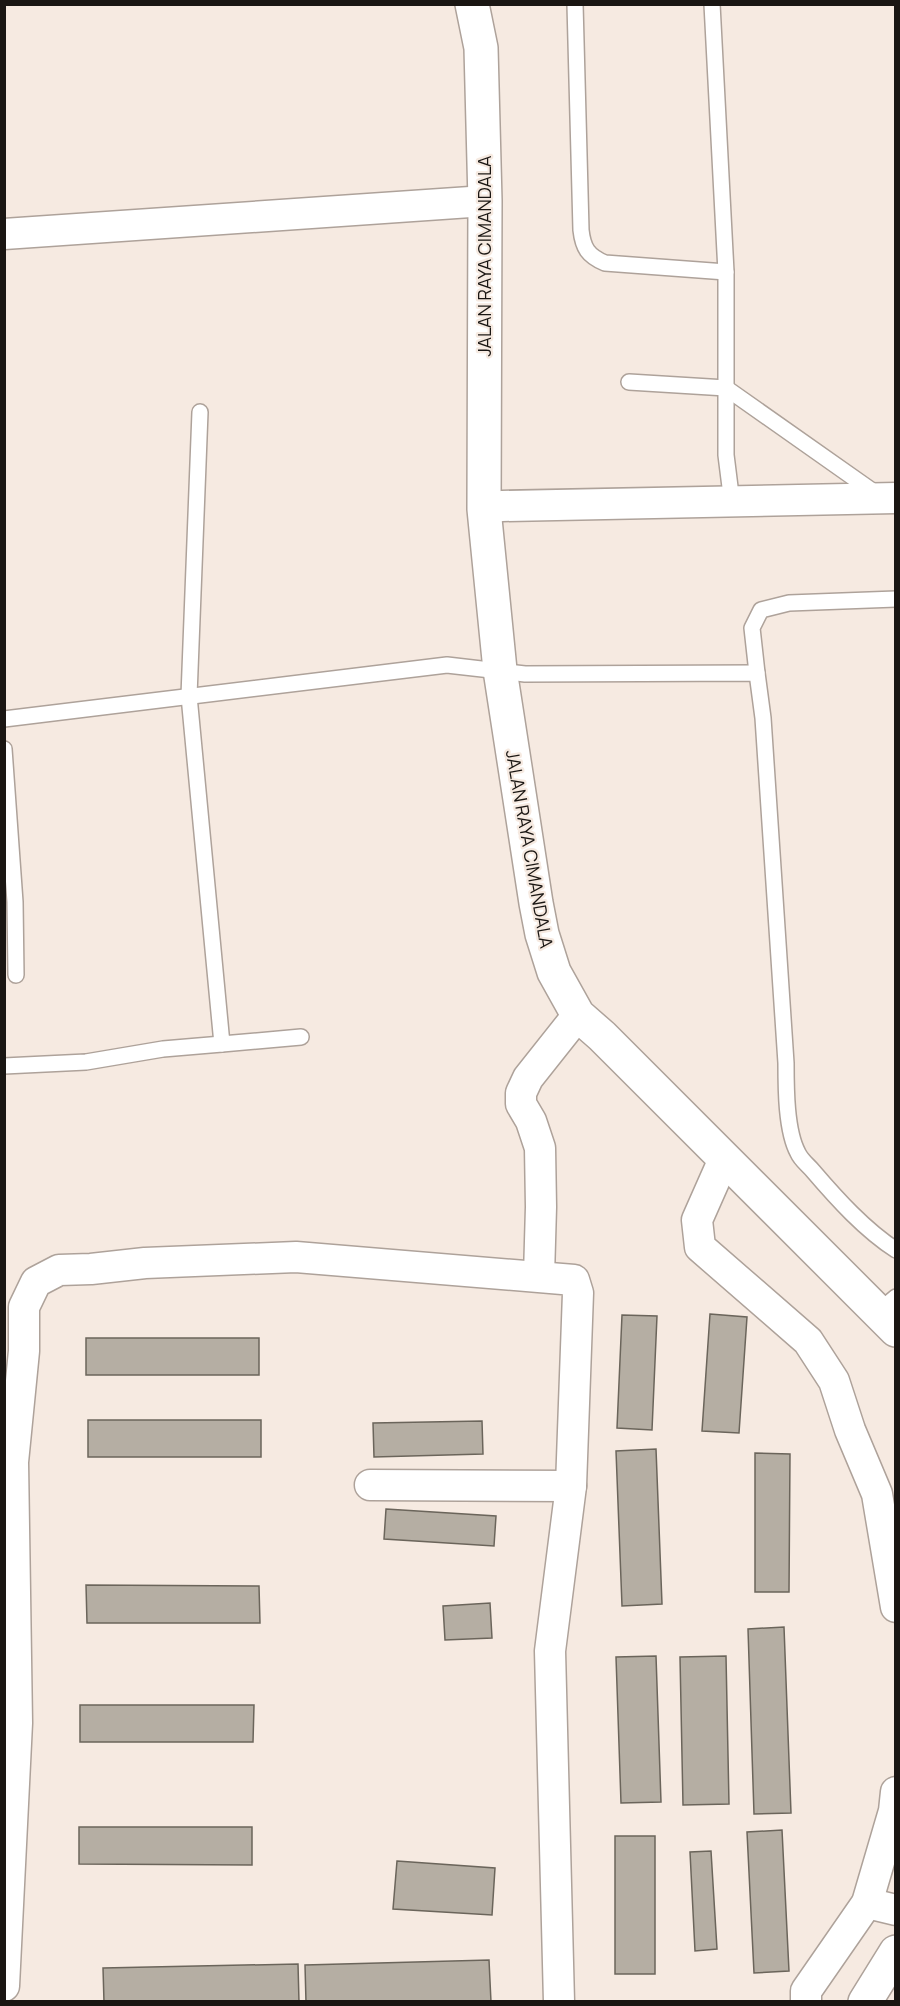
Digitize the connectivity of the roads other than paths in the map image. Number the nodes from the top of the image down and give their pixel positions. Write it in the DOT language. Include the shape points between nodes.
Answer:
graph roads {
  1 [pos="575,4"];
  2 [pos="711,4"];
  3 [pos="477,5"];
  4 [pos="485,201"];
  5 [pos="4,234"];
  6 [pos="726,272"];
  7 [pos="629,382"];
  8 [pos="726,388"];
  9 [pos="200,412"];
  10 [pos="888,498"];
  11 [pos="732,503"];
  12 [pos="484,508"];
  13 [pos="896,599"];
  14 [pos="500,670"];
  15 [pos="757,673"];
  16 [pos="189,696"];
  17 [pos="4,719"];
  18 [pos="4,749"];
  19 [pos="16,975"];
  20 [pos="578,1015"];
  21 [pos="301,1037"];
  22 [pos="222,1044"];
  23 [pos="4,1066"];
  24 [pos="724,1159"];
  25 [pos="896,1250"];
  26 [pos="538,1276"];
  27 [pos="889,1313"];
  28 [pos="9,1462"];
  29 [pos="370,1485"];
  30 [pos="571,1486"];
  31 [pos="896,1607"];
  32 [pos="896,1792"];
  33 [pos="867,1903"];
  34 [pos="896,1910"];
  35 [pos="896,1952"];
  36 [pos="4,1986"];
  37 [pos="559,2001"];
  38 [pos="806,2001"];
  39 [pos="865,2001"];
  1 -- 6 [label="lane" via="581,230 586,251 605,262"];
  2 -- 6 [label="lane"];
  3 -- 4 [label="street, JALAN RAYA CIMANDALA"];
  4 -- 5 [label="street"];
  4 -- 12 [label="street, JALAN RAYA CIMANDALA"];
  6 -- 8 [label="lane"];
  7 -- 8 [label="lane"];
  8 -- 10 [label="lane"];
  8 -- 11 [label="lane" via="726,455"];
  9 -- 16 [label="lane"];
  10 -- 11 [label="street"];
  11 -- 12 [label="street"];
  12 -- 14 [label="street, JALAN RAYA CIMANDALA"];
  13 -- 15 [label="lane" via="789,603 761,610 752,628"];
  14 -- 15 [label="lane" via="525,674"];
  14 -- 16 [label="lane" via="447,665"];
  14 -- 20 [label="street, JALAN RAYA CIMANDALA" via="542,934 554,972"];
  15 -- 25 [label="lane" via="790,1127 798,1153 861,1221"];
  16 -- 17 [label="lane"];
  16 -- 22 [label="lane"];
  18 -- 19 [label="lane"];
  20 -- 24 [label="street, JALAN RAYA CIMANDALA"];
  20 -- 26 [label="street" via="528,1078 522,1093 521,1104 540,1148"];
  21 -- 22 [label="lane"];
  22 -- 23 [label="lane" via="86,1062"];
  24 -- 27 [label="street, JALAN RAYA CIMANDALA"];
  24 -- 31 [label="street" via="697,1220 700,1247 808,1341 834,1381 877,1494"];
  26 -- 28 [label="street" via="296,1257 59,1270 36,1282 24,1307 24,1351"];
  26 -- 30 [label="street" via="574,1280 578,1293"];
  28 -- 36 [label="street" via="17,1723"];
  29 -- 30 [label="street"];
  30 -- 37 [label="street" via="550,1651"];
  32 -- 33 [label="street"];
  33 -- 34 [label="street"];
  33 -- 38 [label="street" via="806,1991"];
  35 -- 39 [label="street"];
}
